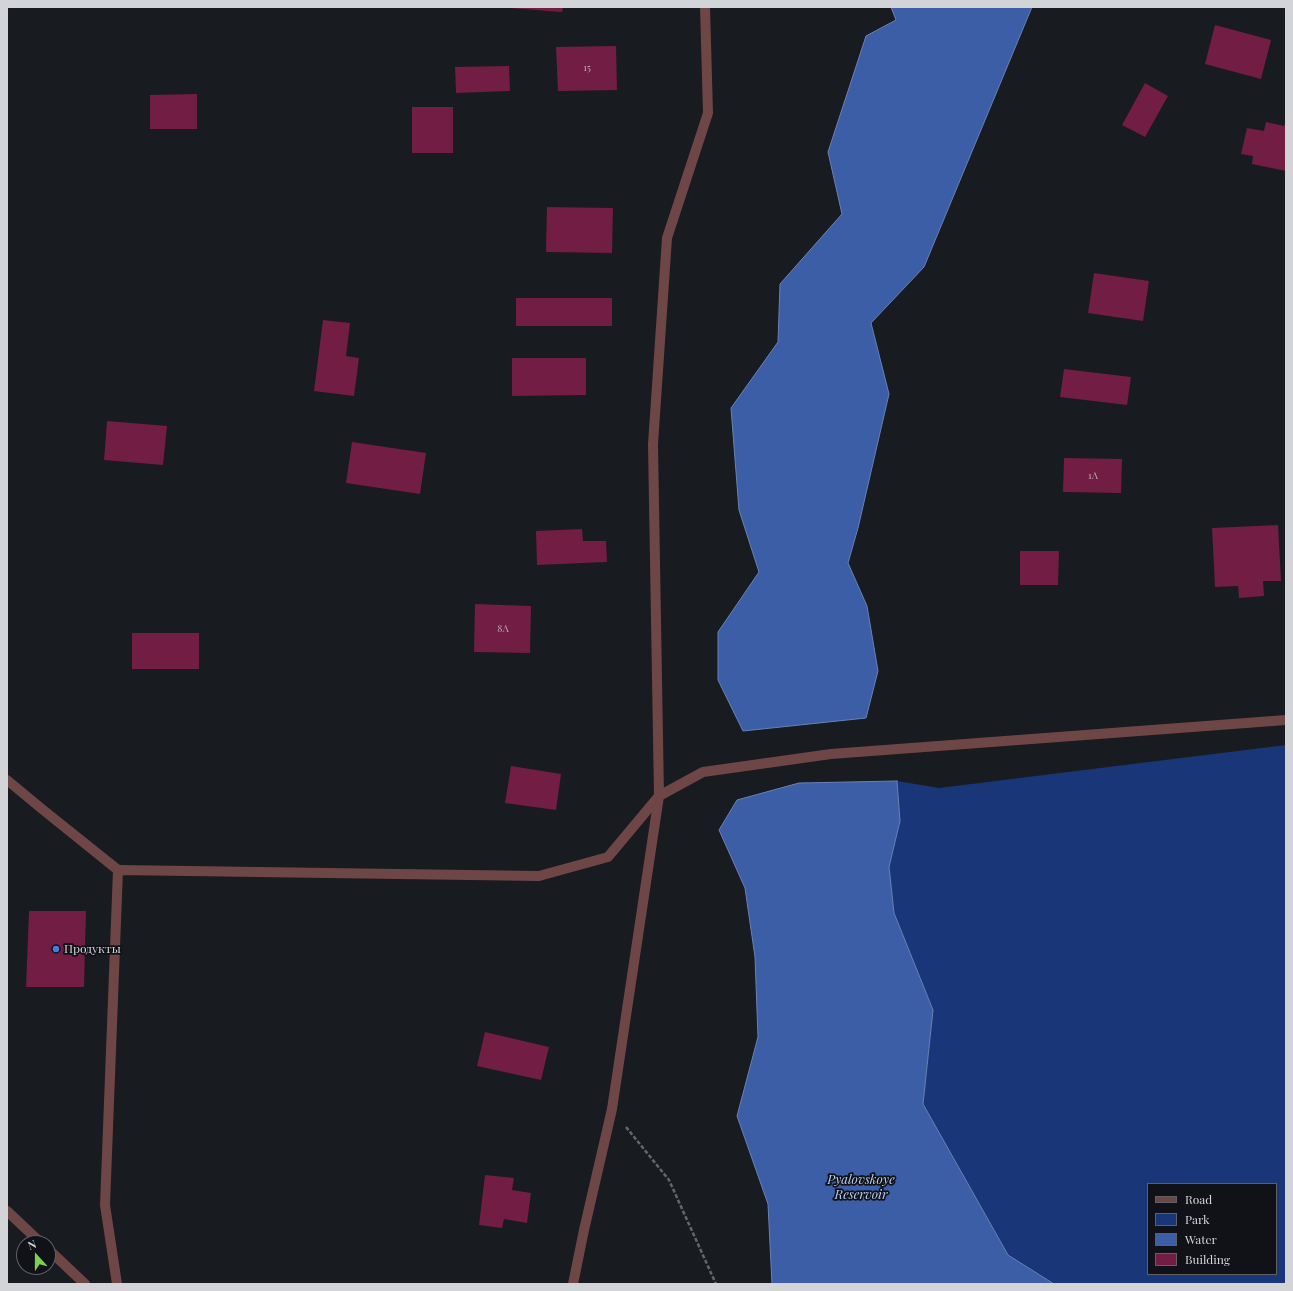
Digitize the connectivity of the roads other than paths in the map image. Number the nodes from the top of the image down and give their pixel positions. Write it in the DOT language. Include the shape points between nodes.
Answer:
graph roads {
  1 [pos="705,7"];
  2 [pos="1286,720"];
  3 [pos="7,780"];
  4 [pos="659,796"];
  5 [pos="118,870"];
  6 [pos="7,1211"];
  7 [pos="32,1235"];
  8 [pos="56,1257"];
  9 [pos="85,1284"];
  10 [pos="117,1284"];
  11 [pos="573,1284"];
  1 -- 4 [label="street" via="708,114 667,238 653,444"];
  2 -- 4 [label="street" via="831,754 703,772"];
  3 -- 5 [label="street"];
  4 -- 5 [label="street" via="608,856 539,876"];
  4 -- 11 [label="street" via="612,1109"];
  5 -- 10 [label="street" via="105,1205"];
  6 -- 7 [label="street"];
  8 -- 9 [label="street"];
}
